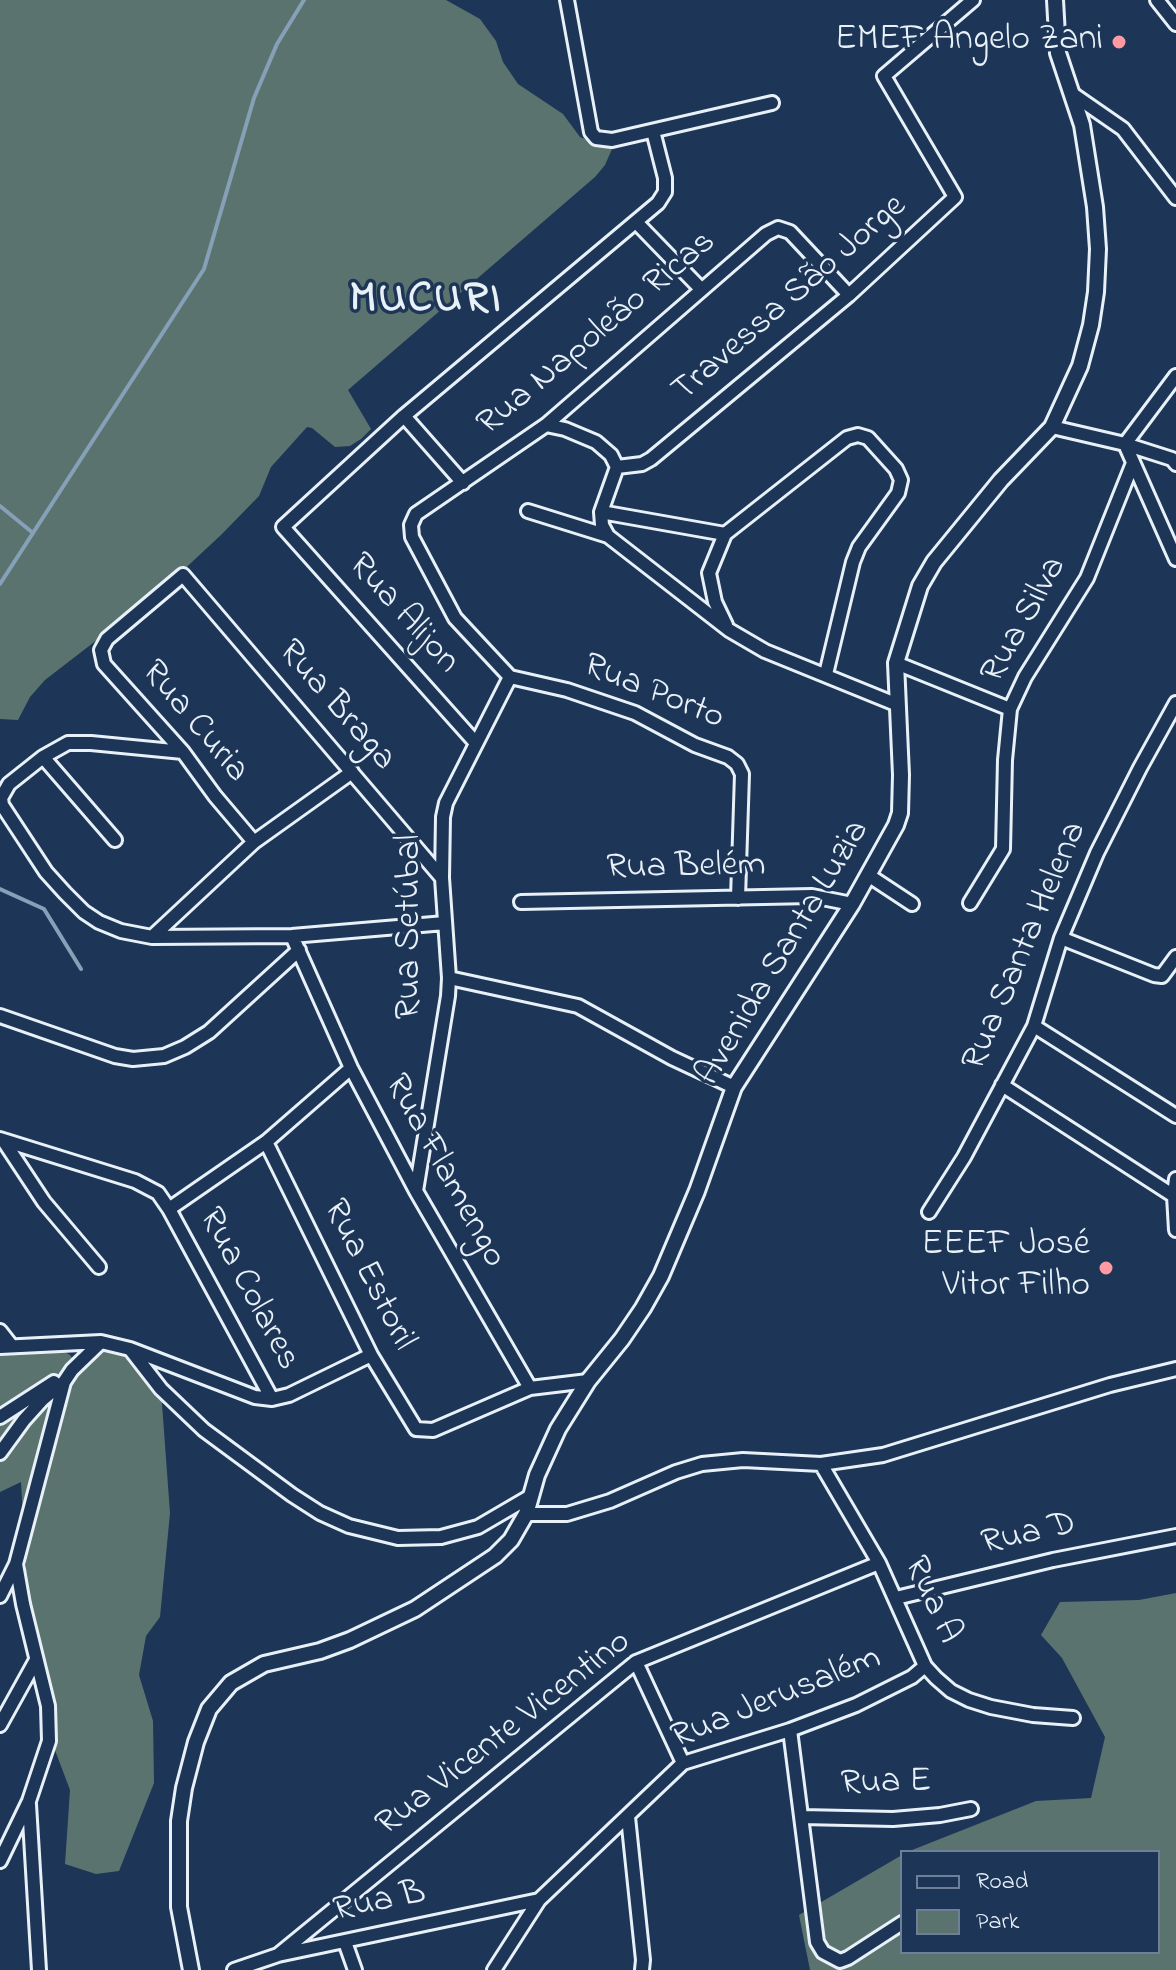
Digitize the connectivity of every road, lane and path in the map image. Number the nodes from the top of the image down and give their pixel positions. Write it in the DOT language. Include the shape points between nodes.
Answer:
graph roads {
  1 [pos="567,0"];
  2 [pos="973,0"];
  3 [pos="1055,0"];
  4 [pos="1157,0"];
  5 [pos="1176,24"];
  6 [pos="1071,93"];
  7 [pos="772,103"];
  8 [pos="653,131"];
  9 [pos="1176,198"];
  10 [pos="636,222"];
  11 [pos="701,289"];
  12 [pos="849,295"];
  13 [pos="1176,376"];
  14 [pos="404,416"];
  15 [pos="546,425"];
  16 [pos="1052,427"];
  17 [pos="1125,444"];
  18 [pos="1133,463"];
  19 [pos="1176,464"];
  20 [pos="617,467"];
  21 [pos="463,483"];
  22 [pos="528,511"];
  23 [pos="601,512"];
  24 [pos="725,534"];
  25 [pos="608,536"];
  26 [pos="1176,559"];
  27 [pos="183,575"];
  28 [pos="729,630"];
  29 [pos="896,663"];
  30 [pos="826,674"];
  31 [pos="510,677"];
  32 [pos="1176,703"];
  33 [pos="898,705"];
  34 [pos="1010,709"];
  35 [pos="475,742"];
  36 [pos="183,752"];
  37 [pos="43,757"];
  38 [pos="352,772"];
  39 [pos="1,798"];
  40 [pos="115,840"];
  41 [pos="254,842"];
  42 [pos="868,875"];
  43 [pos="442,878"];
  44 [pos="738,898"];
  45 [pos="521,902"];
  46 [pos="970,903"];
  47 [pos="852,904"];
  48 [pos="912,904"];
  49 [pos="445,923"];
  50 [pos="292,936"];
  51 [pos="152,937"];
  52 [pos="1061,938"];
  53 [pos="299,950"];
  54 [pos="1176,958"];
  55 [pos="449,978"];
  56 [pos="0,1016"];
  57 [pos="1034,1026"];
  58 [pos="351,1068"];
  59 [pos="1002,1085"];
  60 [pos="734,1087"];
  61 [pos="1176,1116"];
  62 [pos="2,1139"];
  63 [pos="266,1142"];
  64 [pos="1176,1179"];
  65 [pos="416,1191"];
  66 [pos="1174,1196"];
  67 [pos="169,1209"];
  68 [pos="929,1212"];
  69 [pos="1176,1230"];
  70 [pos="99,1267"];
  71 [pos="0,1331"];
  72 [pos="101,1342"];
  73 [pos="6,1346"];
  74 [pos="130,1349"];
  75 [pos="371,1355"];
  76 [pos="1176,1369"];
  77 [pos="72,1370"];
  78 [pos="588,1381"];
  79 [pos="64,1382"];
  80 [pos="530,1388"];
  81 [pos="272,1399"];
  82 [pos="0,1417"];
  83 [pos="0,1453"];
  84 [pos="821,1464"];
  85 [pos="531,1496"];
  86 [pos="526,1514"];
  87 [pos="1176,1536"];
  88 [pos="879,1563"];
  89 [pos="16,1564"];
  90 [pos="0,1596"];
  91 [pos="896,1598"];
  92 [pos="36,1660"];
  93 [pos="636,1662"];
  94 [pos="925,1666"];
  95 [pos="1073,1718"];
  96 [pos="0,1725"];
  97 [pos="790,1730"];
  98 [pos="683,1763"];
  99 [pos="29,1801"];
  100 [pos="971,1809"];
  101 [pos="628,1817"];
  102 [pos="802,1817"];
  103 [pos="0,1861"];
  104 [pos="539,1900"];
  105 [pos="900,1924"];
  106 [pos="345,1942"];
  107 [pos="278,1955"];
  108 [pos="39,1970"];
  109 [pos="191,1970"];
  110 [pos="234,1970"];
  111 [pos="355,1970"];
  112 [pos="494,1970"];
  113 [pos="642,1970"];
  1 -- 8 [label="street" via="591,132 604,140"];
  2 -- 12 [label="street, Travessa São Jorge" via="884,76 955,197"];
  3 -- 6 [label="street, Avenida Santa Luzia" via="1058,53"];
  4 -- 5 [label="street"];
  6 -- 9 [label="street" via="1123,129"];
  6 -- 16 [label="street, Avenida Santa Luzia" via="1093,184 1096,292 1080,366"];
  7 -- 8 [label="street"];
  8 -- 10 [label="street" via="665,192"];
  10 -- 11 [label="street"];
  10 -- 14 [label="street"];
  11 -- 12 [label="street, Rua Napoleão Ricas" via="778,228 790,232"];
  11 -- 15 [label="street, Rua Napoleão Ricas"];
  12 -- 20 [label="street, Travessa São Jorge" via="651,459"];
  13 -- 17 [label="street"];
  14 -- 21 [label="street"];
  14 -- 35 [label="street, Rua Alijon" via="283,527"];
  15 -- 20 [label="street" via="596,442"];
  15 -- 21 [label="street, Rua Napoleão Ricas"];
  16 -- 17 [label="street"];
  16 -- 29 [label="street, Avenida Santa Luzia" via="926,573"];
  17 -- 18 [label="street"];
  17 -- 19 [label="street"];
  18 -- 26 [label="street"];
  18 -- 34 [label="street, Rua Silva" via="1087,578"];
  20 -- 23 [label="street"];
  21 -- 31 [label="street, Rua Napoleão Ricas" via="416,514 412,537 455,618"];
  22 -- 25 [label="street"];
  23 -- 24 [label="street"];
  23 -- 25 [label="street"];
  24 -- 28 [label="street" via="709,573"];
  24 -- 30 [label="street" via="847,438 868,438 896,469 901,480 898,493 853,562"];
  25 -- 28 [label="street"];
  27 -- 36 [label="street, Rua Curia" via="107,639 101,650 104,664"];
  27 -- 38 [label="street, Rua Braga"];
  28 -- 30 [label="street" via="765,651"];
  29 -- 33 [label="street, Avenida Santa Luzia"];
  29 -- 34 [label="street"];
  30 -- 33 [label="street"];
  31 -- 35 [label="street, Rua Setúbal"];
  31 -- 44 [label="street, Rua Porto" via="635,713 737,764 742,774"];
  32 -- 52 [label="street, Rua Santa Helena" via="1104,839"];
  33 -- 42 [label="street, Avenida Santa Luzia" via="900,813"];
  34 -- 46 [label="street, Rua Silva" via="1003,849"];
  35 -- 43 [label="street, Rua Setúbal" via="446,803"];
  36 -- 37 [label="street" via="68,743"];
  36 -- 41 [label="street, Rua Curia"];
  37 -- 39 [label="street" via="9,784"];
  37 -- 40 [label="street"];
  38 -- 41 [label="street"];
  38 -- 43 [label="street, Rua Braga"];
  39 -- 51 [label="street" via="6,814 46,872 84,912 121,931"];
  41 -- 51 [label="street"];
  42 -- 47 [label="street, Avenida Santa Luzia"];
  42 -- 48 [label="street"];
  43 -- 49 [label="street, Rua Setúbal"];
  44 -- 45 [label="street, Rua Belém"];
  44 -- 47 [label="street, Rua Belém" via="812,896"];
  47 -- 60 [label="street, Avenida Santa Luzia"];
  49 -- 50 [label="street"];
  49 -- 55 [label="street, Rua Setúbal"];
  50 -- 51 [label="street"];
  50 -- 53 [label="street, Rua Flamengo"];
  52 -- 54 [label="street" via="1154,975 1162,976"];
  52 -- 57 [label="street, Rua Santa Helena"];
  53 -- 56 [label="street" via="209,1032 164,1056 115,1056"];
  53 -- 58 [label="street, Rua Flamengo"];
  55 -- 60 [label="street" via="578,1006"];
  55 -- 65 [label="street, Rua Setúbal"];
  57 -- 59 [label="street, Rua Santa Helena"];
  57 -- 61 [label="street"];
  58 -- 63 [label="street"];
  58 -- 65 [label="street, Rua Flamengo"];
  59 -- 66 [label="street"];
  59 -- 68 [label="street, Rua Santa Helena"];
  60 -- 78 [label="street, Avenida Santa Luzia" via="661,1276"];
  62 -- 67 [label="street" via="135,1181 158,1193"];
  62 -- 70 [label="street" via="44,1202"];
  63 -- 67 [label="street"];
  63 -- 75 [label="street, Rua Estoril"];
  64 -- 66 [label="street"];
  65 -- 80 [label="street, Rua Flamengo"];
  66 -- 69 [label="street"];
  67 -- 81 [label="street, Rua Colares"];
  71 -- 73 [label="street"];
  72 -- 73 [label="street"];
  72 -- 74 [label="street"];
  72 -- 77 [label="street"];
  74 -- 81 [label="street"];
  74 -- 85 [label="street" via="161,1389 204,1430 292,1495 349,1526 398,1538 441,1537 478,1527"];
  75 -- 80 [label="street, Rua Estoril" via="412,1425 421,1431"];
  75 -- 81 [label="street"];
  76 -- 84 [label="street" via="883,1455"];
  77 -- 79 [label="street"];
  77 -- 82 [label="street"];
  78 -- 80 [label="street"];
  78 -- 85 [label="street, Avenida Santa Luzia" via="546,1453"];
  79 -- 83 [label="street" via="42,1400"];
  79 -- 89 [label="street"];
  84 -- 86 [label="street" via="702,1464 567,1514"];
  84 -- 88 [label="street, Rua A"];
  85 -- 86 [label="street, Avenida Santa Luzia"];
  86 -- 109 [label="street, Avenida Santa Luzia" via="495,1556 415,1609 320,1651 264,1664 231,1683 209,1709 196,1742 179,1821 179,1907"];
  87 -- 91 [label="street, Rua D"];
  88 -- 91 [label="street, Rua A"];
  88 -- 93 [label="street, Rua Vicente Vicentino"];
  89 -- 90 [label="street"];
  89 -- 92 [label="street"];
  91 -- 94 [label="street, Rua A"];
  92 -- 96 [label="street"];
  92 -- 99 [label="street" via="50,1732"];
  93 -- 98 [label="street"];
  93 -- 107 [label="street, Rua Vicente Vicentino"];
  94 -- 95 [label="street, Rua A" via="969,1700 1009,1711"];
  94 -- 97 [label="street, Rua Jerusalém" via="869,1698"];
  97 -- 98 [label="street, Rua Jerusalém"];
  97 -- 102 [label="street, Rua E"];
  98 -- 101 [label="street, Rua Jerusalém"];
  99 -- 103 [label="street"];
  99 -- 108 [label="street"];
  100 -- 102 [label="street, Rua E" via="893,1819"];
  101 -- 104 [label="street, Rua Jerusalém"];
  101 -- 113 [label="street"];
  102 -- 105 [label="street, Rua E" via="817,1942 823,1952 840,1961"];
  104 -- 106 [label="street, Rua B"];
  104 -- 112 [label="street, Rua Jerusalém"];
  106 -- 107 [label="street, Rua B"];
  106 -- 111 [label="street"];
  107 -- 110 [label="street, Rua B"];
}
